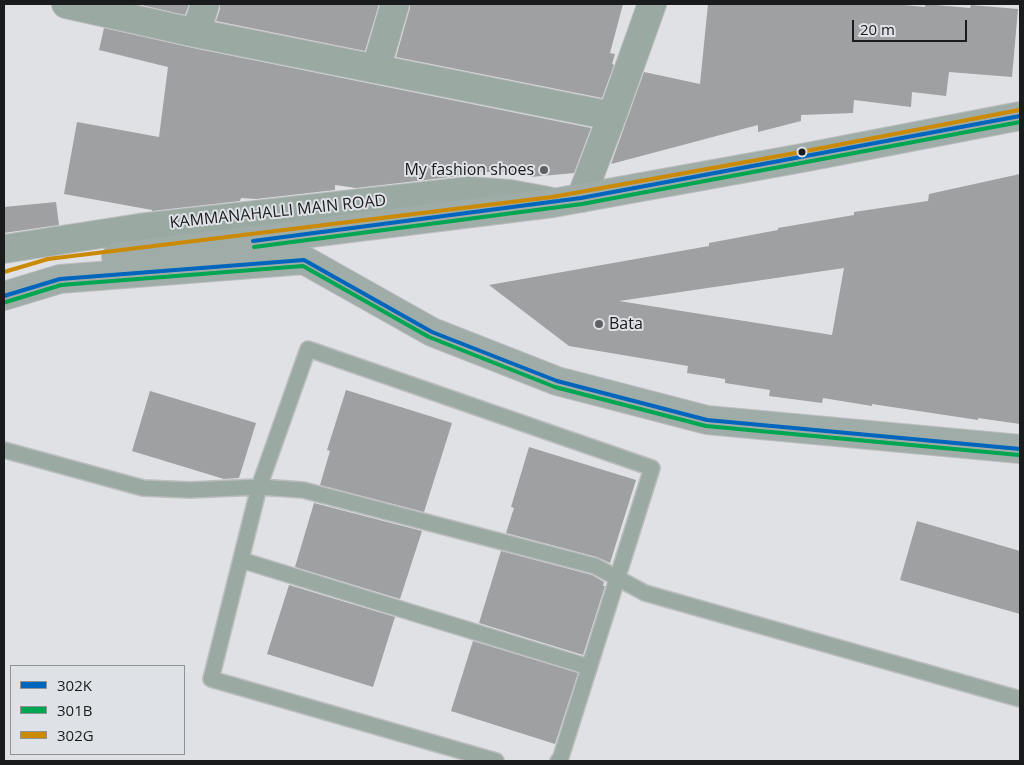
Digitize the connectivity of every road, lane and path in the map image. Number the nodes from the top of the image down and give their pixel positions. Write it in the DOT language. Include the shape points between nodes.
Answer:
graph roads {
  1 [pos="66,4"];
  2 [pos="205,4"];
  3 [pos="395,4"];
  4 [pos="652,4"];
  5 [pos="196,33"];
  6 [pos="376,69"];
  7 [pos="612,116"];
  8 [pos="1020,116"];
  9 [pos="581,198"];
  10 [pos="553,203"];
  11 [pos="4,249"];
  12 [pos="4,278"];
  13 [pos="4,296"];
  14 [pos="1020,449"];
  15 [pos="4,450"];
  16 [pos="259,487"];
  17 [pos="240,560"];
  18 [pos="617,578"];
  19 [pos="589,667"];
  20 [pos="1020,699"];
  21 [pos="496,761"];
  22 [pos="558,761"];
  1 -- 5 [label="street"];
  2 -- 5 [label="street"];
  3 -- 6 [label="street"];
  4 -- 7 [label="street"];
  5 -- 6 [label="street"];
  6 -- 7 [label="street"];
  7 -- 9 [label="street"];
  8 -- 9 [label="main road"];
  9 -- 10 [label="main road"];
  10 -- 11 [label="street, KAMMANAHALLI MAIN ROAD" via="510,194 469,191 139,228"];
  10 -- 12 [label="main road" via="49,265"];
  13 -- 14 [label="main road" via="60,279 304,260 432,332 557,381 707,420"];
  15 -- 16 [label="lane" via="143,488"];
  16 -- 17 [label="lane"];
  16 -- 18 [label="lane" via="302,490 595,566"];
  16 -- 18 [label="lane" via="308,349 652,468"];
  17 -- 19 [label="lane"];
  17 -- 21 [label="lane" via="211,679"];
  18 -- 19 [label="lane"];
  18 -- 20 [label="lane" via="645,593"];
  19 -- 22 [label="lane"];
}
